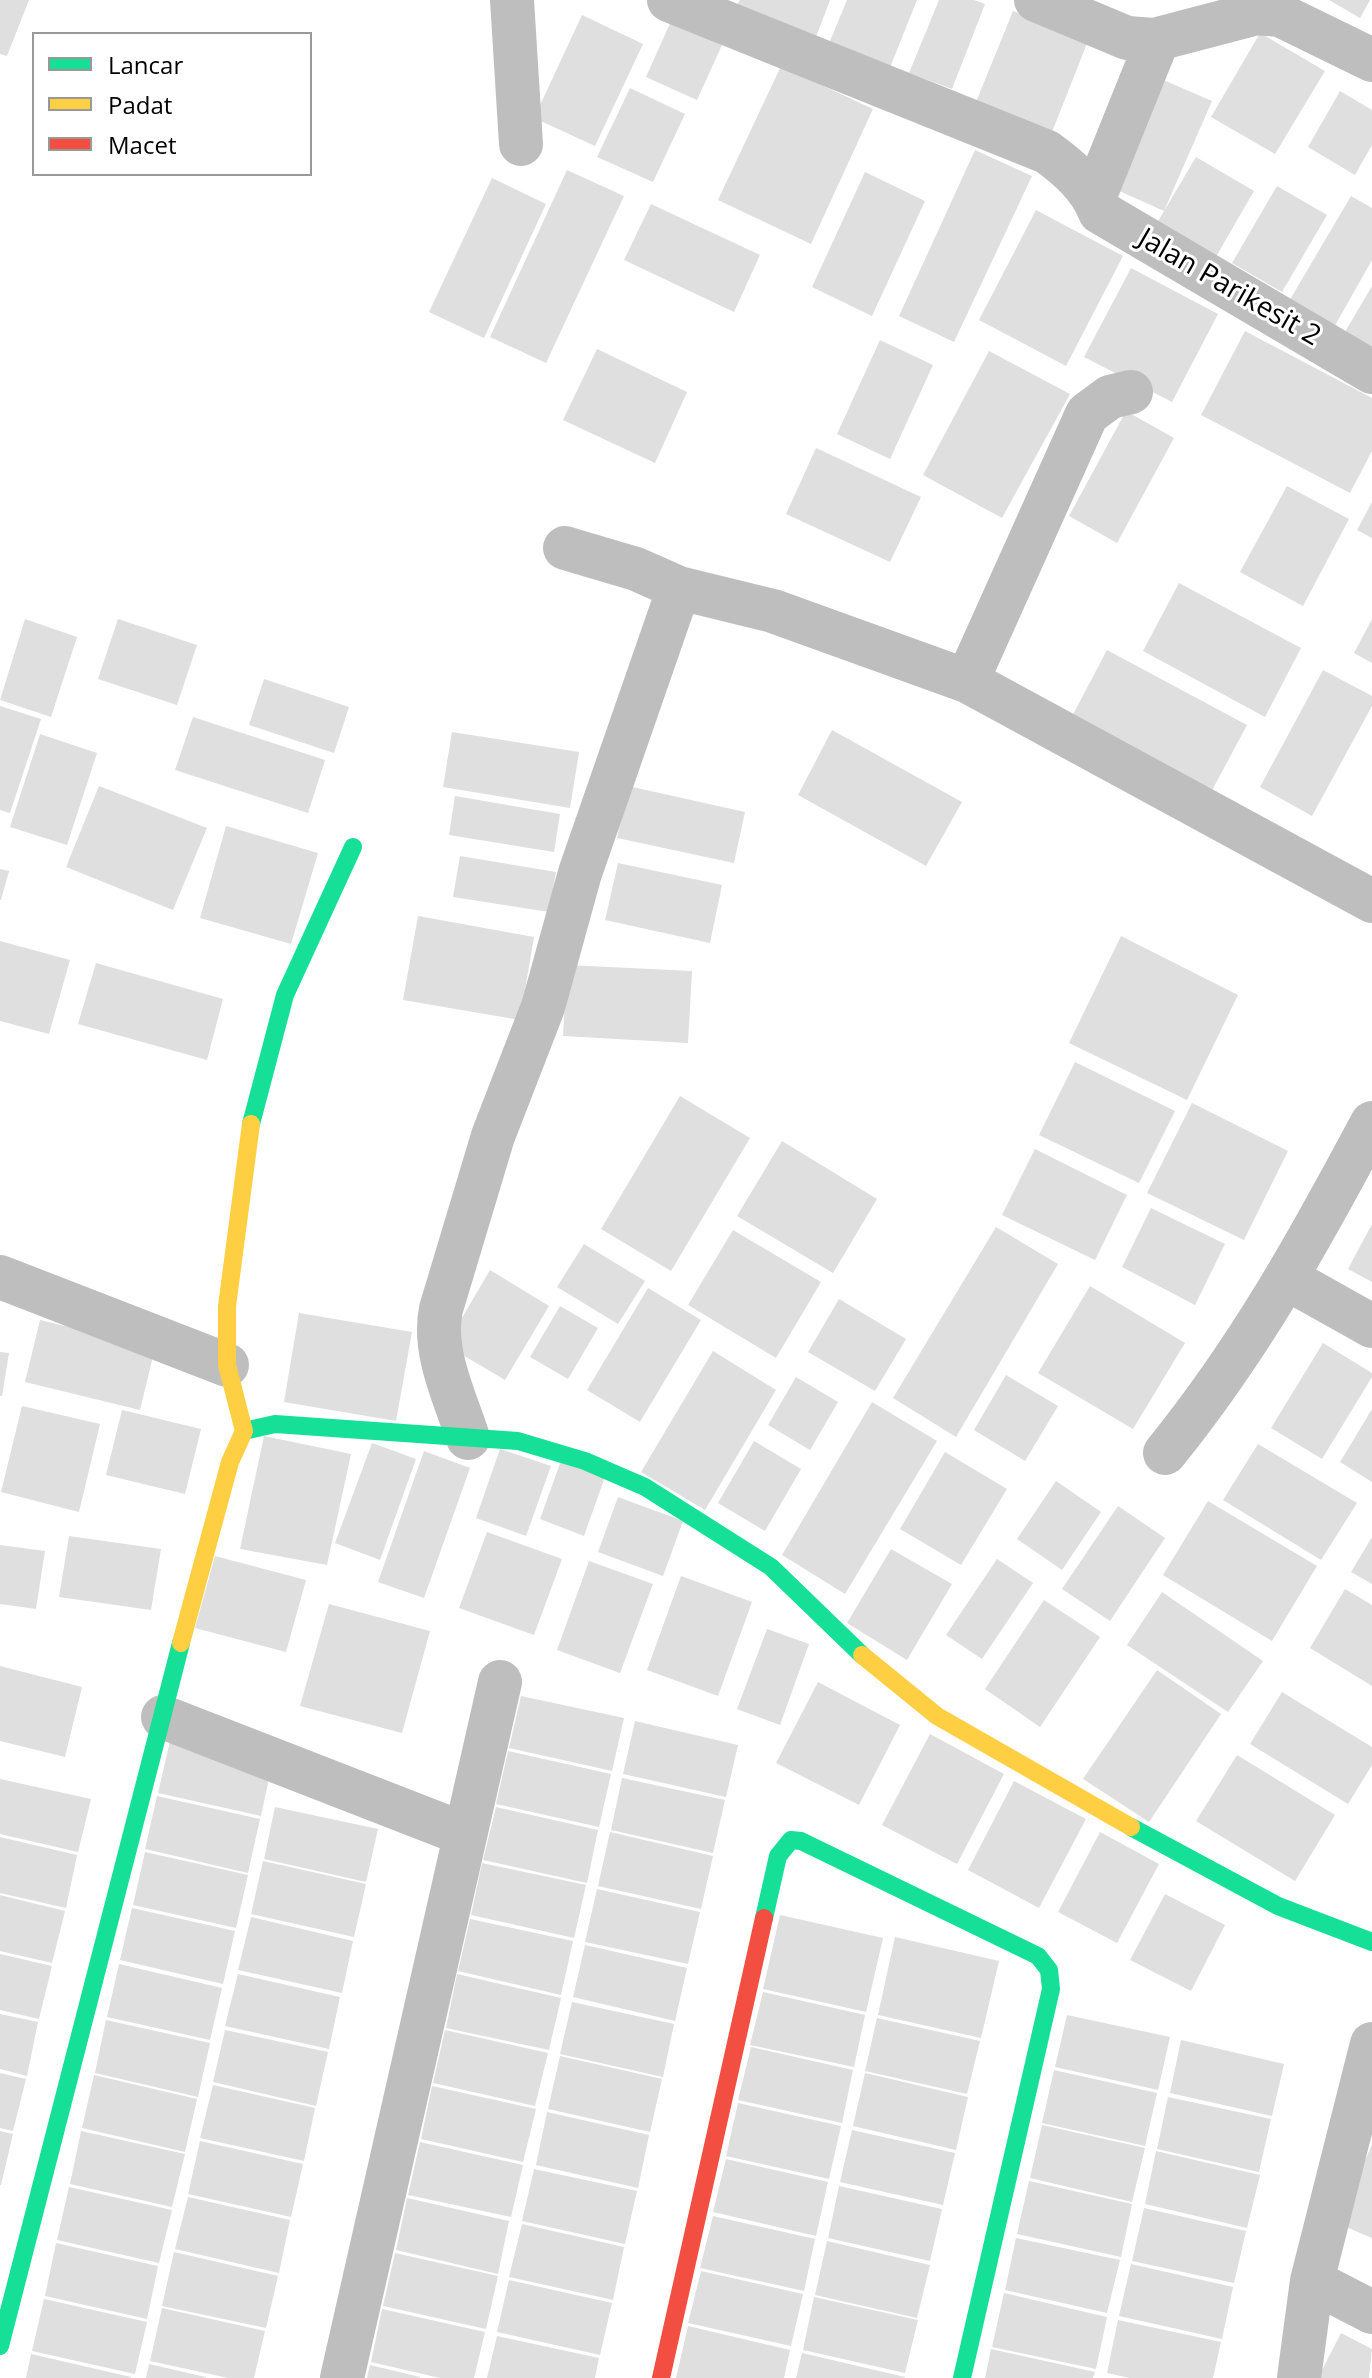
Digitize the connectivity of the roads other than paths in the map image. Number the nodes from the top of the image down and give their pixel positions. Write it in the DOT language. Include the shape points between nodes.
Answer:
graph roads {
  1 [pos="512,0"];
  2 [pos="669,0"];
  3 [pos="1036,0"];
  4 [pos="1158,39"];
  5 [pos="1372,60"];
  6 [pos="521,144"];
  7 [pos="1094,198"];
  8 [pos="1372,372"];
  9 [pos="1131,392"];
  10 [pos="565,548"];
  11 [pos="679,588"];
  12 [pos="967,681"];
  13 [pos="353,847"];
  14 [pos="1372,901"];
  15 [pos="1372,1123"];
  16 [pos="0,1277"];
  17 [pos="1288,1279"];
  18 [pos="1372,1326"];
  19 [pos="227,1365"];
  20 [pos="244,1431"];
  21 [pos="468,1438"];
  22 [pos="1165,1453"];
  23 [pos="500,1682"];
  24 [pos="163,1717"];
  25 [pos="464,1834"];
  26 [pos="1372,1942"];
  27 [pos="1372,2044"];
  28 [pos="1312,2281"];
  29 [pos="1372,2312"];
  30 [pos="0,2346"];
  31 [pos="342,2378"];
  32 [pos="661,2378"];
  33 [pos="962,2378"];
  34 [pos="1299,2378"];
  1 -- 6 [label="street"];
  2 -- 7 [label="street, Jalan Parikesit 2" via="1047,152"];
  3 -- 4 [label="street" via="1127,38"];
  4 -- 5 [label="street" via="1257,13 1280,15"];
  4 -- 7 [label="street"];
  7 -- 8 [label="street, Jalan Parikesit 2" via="1100,212"];
  9 -- 12 [label="street" via="1110,397 1087,414"];
  10 -- 11 [label="street"];
  11 -- 12 [label="street" via="773,611"];
  11 -- 21 [label="street" via="580,873 543,1007 493,1136 441,1309 439,1347"];
  12 -- 14 [label="street"];
  13 -- 19 [label="street" via="285,995 251,1125 227,1306"];
  15 -- 17 [label="street"];
  16 -- 19 [label="street"];
  17 -- 18 [label="street"];
  17 -- 22 [label="street"];
  19 -- 20 [label="street"];
  20 -- 21 [label="street" via="275,1424"];
  20 -- 24 [label="street" via="230,1462"];
  21 -- 26 [label="street" via="518,1441 585,1461 645,1487 771,1567 854,1649 937,1716 1278,1906"];
  23 -- 25 [label="street"];
  24 -- 25 [label="street"];
  24 -- 30 [label="street"];
  25 -- 31 [label="street"];
  27 -- 28 [label="street"];
  28 -- 29 [label="street"];
  28 -- 34 [label="street"];
  32 -- 33 [label="street" via="778,1856 791,1840 1038,1956 1051,1976"];
}
